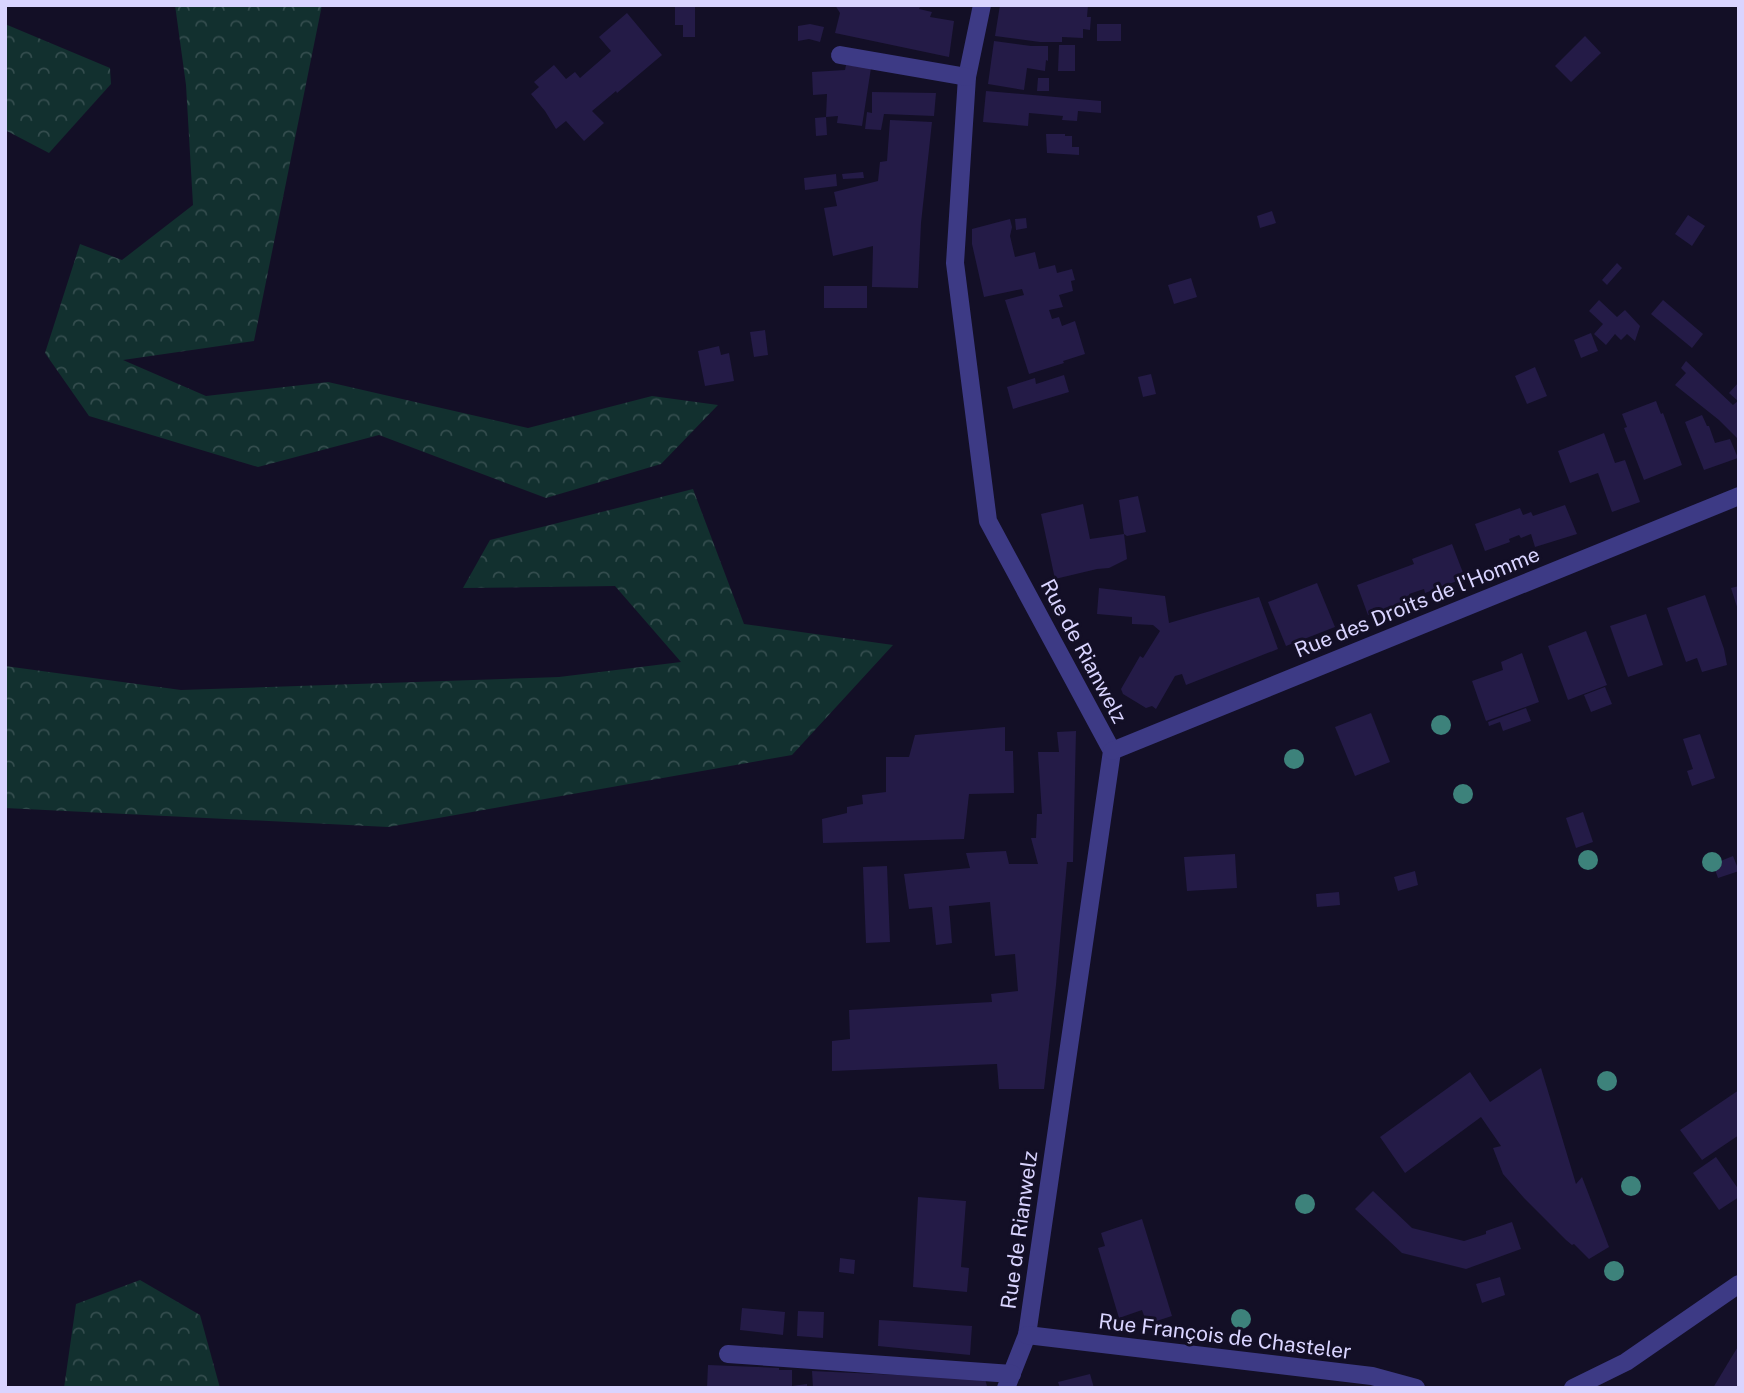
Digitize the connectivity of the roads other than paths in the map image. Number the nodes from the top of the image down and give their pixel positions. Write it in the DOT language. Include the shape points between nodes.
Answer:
graph roads {
  1 [pos="982,5"];
  2 [pos="840,54"];
  3 [pos="967,77"];
  4 [pos="1739,496"];
  5 [pos="1112,751"];
  6 [pos="1739,1284"];
  7 [pos="1027,1335"];
  8 [pos="727,1354"];
  9 [pos="1009,1381"];
  10 [pos="1416,1388"];
  11 [pos="1573,1388"];
  1 -- 3 [label="street, Rue de Rianwelz"];
  2 -- 3 [label="street"];
  3 -- 5 [label="street, Rue de Rianwelz" via="956,263 988,521"];
  4 -- 5 [label="street, Rue des Droits de l'Homme"];
  5 -- 7 [label="street, Rue de Rianwelz"];
  6 -- 11 [label="street" via="1626,1362"];
  7 -- 9 [label="street, Rue de Rianwelz"];
  7 -- 10 [label="street, Rue François de Chasteler" via="1373,1376"];
  8 -- 9 [label="street"];
}
